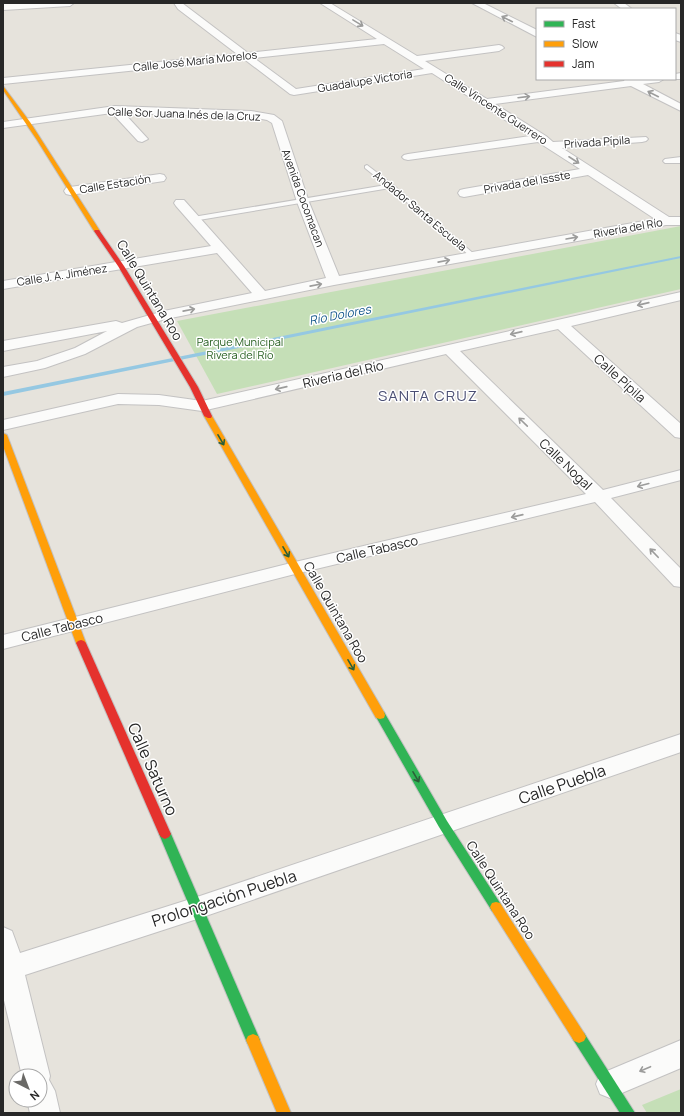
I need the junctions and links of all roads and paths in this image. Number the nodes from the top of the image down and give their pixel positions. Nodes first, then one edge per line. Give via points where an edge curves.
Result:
1 (3, 3) edge
2 (9, 3) edge
3 (70, 3) edge
4 (178, 3) edge
5 (324, 3) edge
6 (476, 3) edge
7 (3, 7) edge
8 (536, 33) edge
9 (387, 41) junction
10 (499, 48) dead end
11 (246, 55) junction
12 (418, 59) junction
13 (435, 70) junction
14 (644, 80) edge
15 (3, 81) edge
16 (628, 81) edge
17 (3, 87) edge
18 (485, 102) junction
19 (681, 108) edge
20 (116, 109) junction
21 (270, 117) joint
22 (28, 121) junction
23 (3, 125) edge
24 (542, 138) junction
25 (142, 139) dead end
26 (642, 139) dead end
27 (552, 145) junction
28 (408, 157) dead end
29 (681, 160) edge
30 (669, 161) dead end
31 (367, 167) dead end
32 (591, 171) junction
33 (160, 178) dead end
34 (391, 186) junction
35 (70, 191) junction
36 (464, 193) dead end
37 (303, 202) junction
38 (180, 203) dead end
39 (193, 219) junction
40 (666, 221) junction
41 (681, 221) edge
42 (220, 248) junction
43 (472, 255) junction
44 (121, 266) junction
45 (334, 281) junction
46 (3, 285) edge
47 (262, 296) junction
48 (681, 296) edge
49 (150, 318) junction
50 (560, 323) junction
51 (3, 346) edge
52 (449, 349) junction
53 (3, 372) edge
54 (202, 406) junction
55 (3, 425) edge
56 (681, 433) edge
57 (3, 435) edge
58 (681, 475) edge
59 (599, 496) junction
60 (295, 568) junction
61 (681, 581) edge
62 (73, 624) junction
63 (3, 642) edge
64 (681, 743) edge
65 (443, 824) junction
66 (197, 908) junction
67 (3, 939) edge
68 (7, 968) edge
69 (681, 1054) edge
70 (34, 1068) edge
71 (610, 1084) junction
72 (284, 1113) edge
73 (628, 1113) edge

1 - 2 street
3 - 7 street
4 - 11 street
5 -> 9 street, Calle Vincente Guerrero
8 -> 6 street
9 - 11 street, Calle José María Morelos
9 - 12 street, Calle Vincente Guerrero
10 - 12 street
11 - 13 street, Guadalupe Victoria via 294,92
11 - 15 street, Calle José María Morelos
12 - 13 street, Calle Vincente Guerrero
13 - 18 street, Calle Vincente Guerrero
14 - 16 street
18 -> 16 street
19 -> 16 street
17 - 22 street, Calle Quintana Roo
18 - 24 street, Calle Vincente Guerrero
20 - 21 street, Calle Sor Juana Inés de la Cruz via 251,114
20 - 22 street, Calle Sor Juana Inés de la Cruz
20 - 25 street
21 - 37 street, Avenida Cocomacan via 277,121
22 - 23 street, Calle Sor Juana Inés de la Cruz
22 - 35 street, Calle Quintana Roo
24 - 27 street, Calle Vincente Guerrero
24 - 28 street
26 - 27 street, Privada Pípila
27 -> 32 street, Calle Vincente Guerrero
29 - 30 street
31 - 34 lane, Andador Santa Escuela
32 - 36 street, Privada del Issste
32 - 40 street, Calle Vincente Guerrero
33 - 35 street, Calle Estación
34 - 37 lane
34 - 43 lane, Andador Santa Escuela
35 - 44 street, Calle Quintana Roo
37 - 39 lane
37 - 45 street, Avenida Cocomacan
38 - 39 street
39 - 42 street
40 - 41 street, Riveria del Río
43 -> 40 street, Riveria del Río
42 - 44 street, Calle J. A. Jiménez
42 - 47 street
45 -> 43 street, Riveria del Río
44 - 46 street, Calle J. A. Jiménez
44 - 49 street, Calle Quintana Roo
47 -> 45 street, Riveria del Río
49 -> 47 street, Riveria del Río
48 -> 50 street, Riveria del Río
49 - 51 street, Riveria del Río
49 - 53 street, Riveria del Río via 132,324 80,351 40,364
49 - 54 street, Calle Quintana Roo via 194,387
50 -> 52 street, Riveria del Río
50 - 56 street, Calle Pípila
52 -> 54 street, Riveria del Río
59 -> 52 street, Calle Nogal
54 - 55 street, Riveria del Río via 159,400 118,399
54 -> 60 street, Calle Quintana Roo
57 - 62 street, Calle Saturno
58 -> 59 street, Calle Tabasco
59 -> 60 street, Calle Tabasco
61 -> 59 street, Calle Nogal
60 - 62 street, Calle Tabasco
60 -> 65 street, Calle Quintana Roo
62 - 63 street, Calle Tabasco
62 - 66 street, Calle Saturno
64 - 65 street, Calle Puebla
65 - 66 street, Prolongación Puebla
65 - 71 street, Calle Quintana Roo
66 - 68 street, Prolongación Puebla
66 - 72 street, Calle Saturno
67 - 68 street
68 - 70 street
69 -> 71 street
71 - 73 street, Calle Quintana Roo

